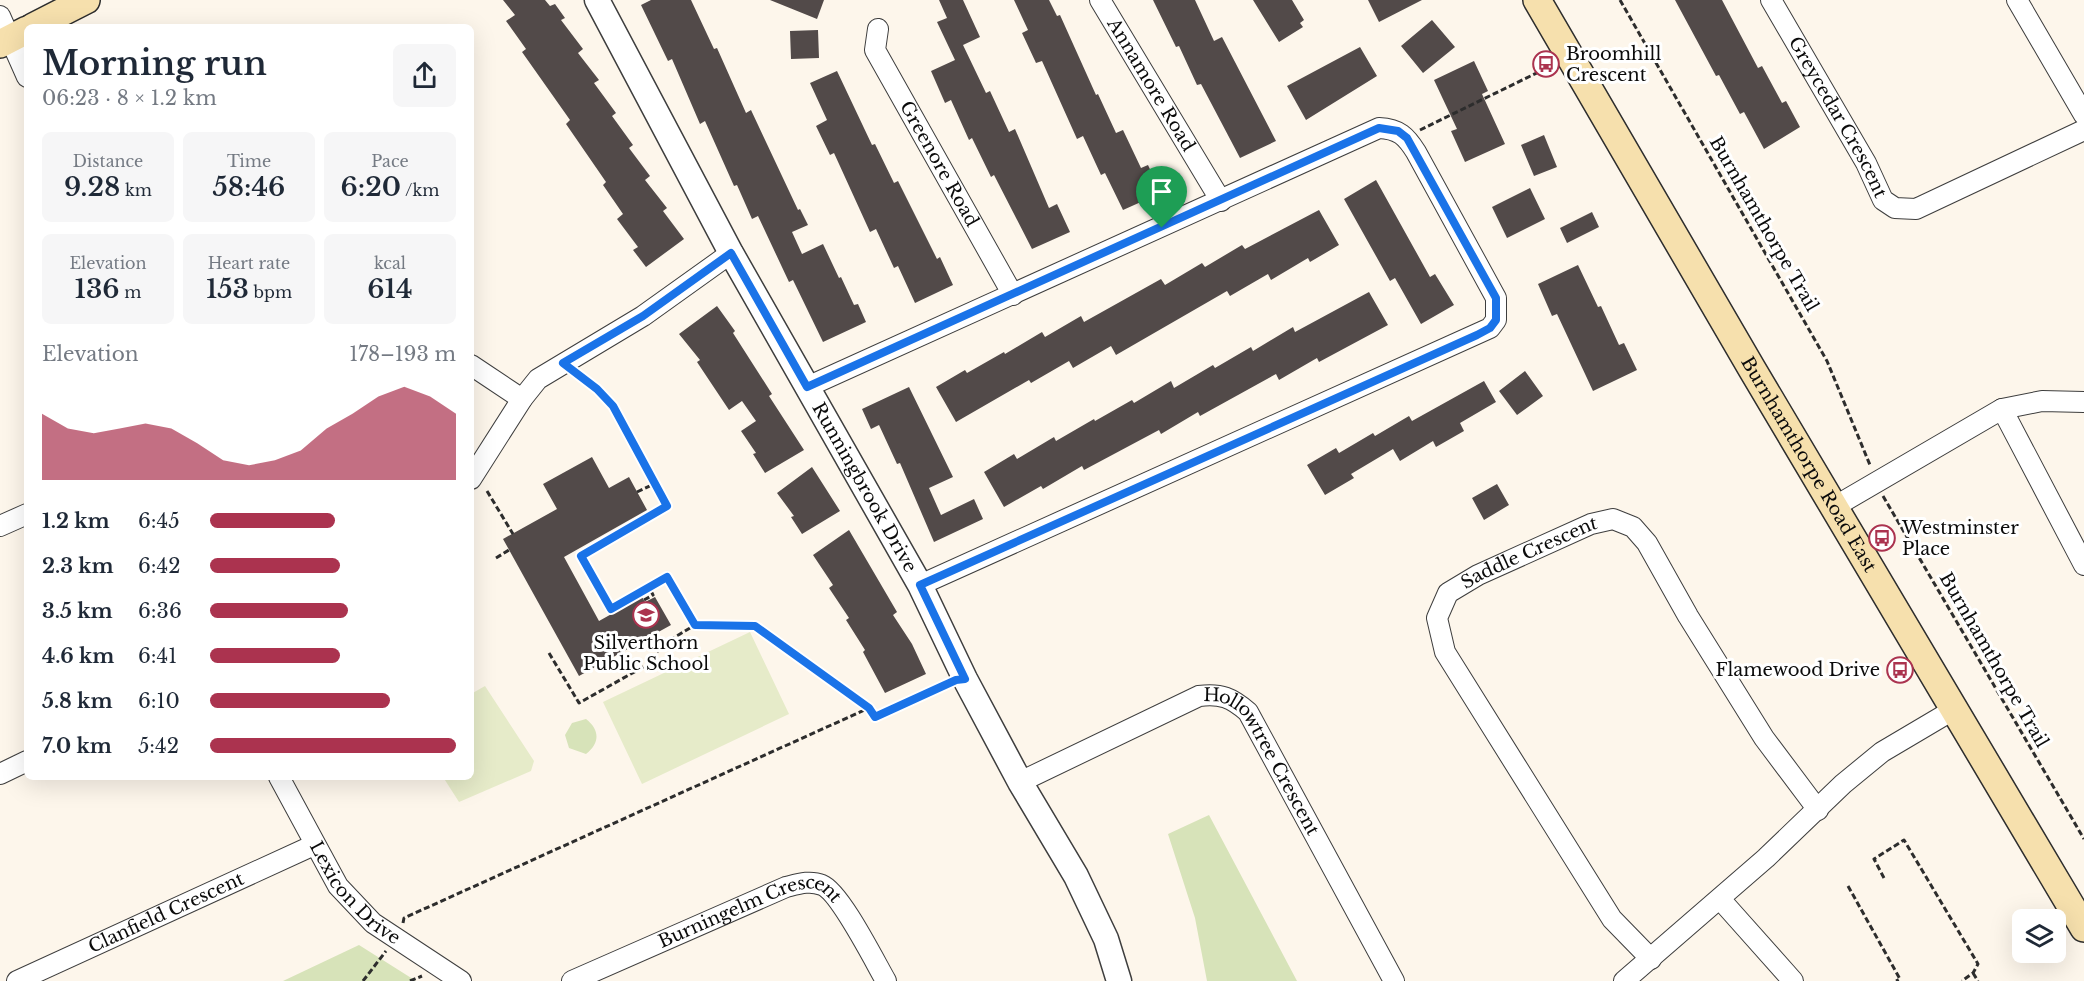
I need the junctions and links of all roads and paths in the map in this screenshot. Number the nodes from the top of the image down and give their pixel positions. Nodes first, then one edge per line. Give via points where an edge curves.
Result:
1 (86, 0) edge
2 (597, 0) edge
3 (1100, 0) edge
4 (1537, 0) edge
5 (1620, 0) edge
6 (1771, 0) edge
7 (2017, 0) edge
8 (39, 24) edge
9 (878, 29) dead end
10 (9, 32) edge
11 (1551, 66) dead end
12 (24, 70) edge
13 (2084, 115) edge
14 (2084, 130) edge
15 (1415, 134) dead end
16 (1221, 201) junction
17 (731, 253) junction
18 (1013, 295) junction
19 (563, 363) junction
20 (474, 367) edge
21 (807, 387) junction
22 (522, 399) junction
23 (2084, 402) edge
24 (2002, 409) junction
25 (1871, 468) dead end
26 (474, 473) edge
27 (654, 484) junction
28 (487, 491) dead end
29 (637, 492) dead end
30 (1882, 495) dead end
31 (1833, 507) junction
32 (24, 515) edge
33 (0, 526) edge
34 (513, 534) dead end
35 (509, 550) dead end
36 (496, 558) dead end
37 (2084, 565) edge
38 (920, 585) junction
39 (649, 587) junction
40 (644, 600) dead end
41 (695, 625) junction
42 (549, 653) dead end
43 (965, 679) junction
44 (869, 708) junction
45 (1953, 710) junction
46 (24, 762) edge
47 (0, 774) edge
48 (281, 780) edge
49 (1020, 782) junction
50 (1818, 810) junction
51 (2084, 839) edge
52 (314, 845) junction
53 (1884, 878) dead end
54 (1848, 886) dead end
55 (1720, 899) junction
56 (2084, 928) edge
57 (396, 938) junction
58 (1652, 958) junction
59 (1973, 973) junction
60 (17, 981) edge
61 (363, 981) edge
62 (461, 981) edge
63 (572, 981) edge
64 (886, 981) edge
65 (1119, 981) edge
66 (1394, 981) edge
67 (1624, 981) edge
68 (1793, 981) edge
69 (1896, 981) edge
70 (1962, 981) edge
71 (1978, 981) edge

1 - 8 main road
2 - 17 street, Runningbrook Drive
3 - 16 street, Annamore Road
4 - 31 main road, Burnhamthorpe Road East
5 - 25 path, Burnhamthorpe Trail via 1827,361
6 - 14 street, Greycedar Crescent via 1866,163 1883,200 1895,208 1916,209
7 - 13 street
9 - 18 street, Greenore Road via 874,50
10 - 12 street
11 - 15 path
16 - 18 street
16 - 38 street via 1379,128 1398,131 1416,152 1496,298 1496,320 1477,335
17 - 19 street via 643,316
17 - 21 street, Runningbrook Drive
18 - 21 street
19 - 22 street via 538,379
19 - 27 path via 613,406
20 - 22 street
21 - 38 street, Runningbrook Drive
22 - 26 street
23 - 24 street via 2042,401
24 - 31 street
24 - 37 street
27 - 29 path
27 - 39 path via 667,506 581,556 611,609
28 - 34 path
30 - 51 path, Burnhamthorpe Trail
31 - 45 main road, Burnhamthorpe Road East
32 - 33 street
35 - 36 path
38 - 43 street, Runningbrook Drive
39 - 40 path via 653,595
39 - 41 path via 667,577
41 - 42 path via 660,646 652,662 579,703
41 - 44 path via 755,626
43 - 44 path via 875,717
43 - 49 street, Runningbrook Drive
44 - 57 path via 404,918
45 - 50 street via 1882,752
45 - 56 main road, Burnhamthorpe Road East
46 - 47 street
48 - 52 street, Lexicon Drive
49 - 65 street, Runningbrook Drive via 1076,876 1106,939
49 - 66 street, Hollowtree Crescent via 1199,696 1216,694 1235,700 1248,712
50 - 55 street
50 - 58 street, Saddle Crescent via 1764,738 1647,543 1633,527 1613,519 1591,524 1448,592 1437,618 1445,652 1612,919
52 - 57 street, Lexicon Drive via 338,886 373,923
52 - 60 street, Clanfield Crescent
53 - 59 path via 1874,859 1904,840 1978,964
54 - 69 path via 1900,979
55 - 58 street
55 - 68 street
57 - 61 path
57 - 62 street, Lexicon Drive
58 - 67 street
59 - 70 path
59 - 71 path
63 - 64 street, Burningelm Crescent via 786,887 810,882 825,885 844,909

